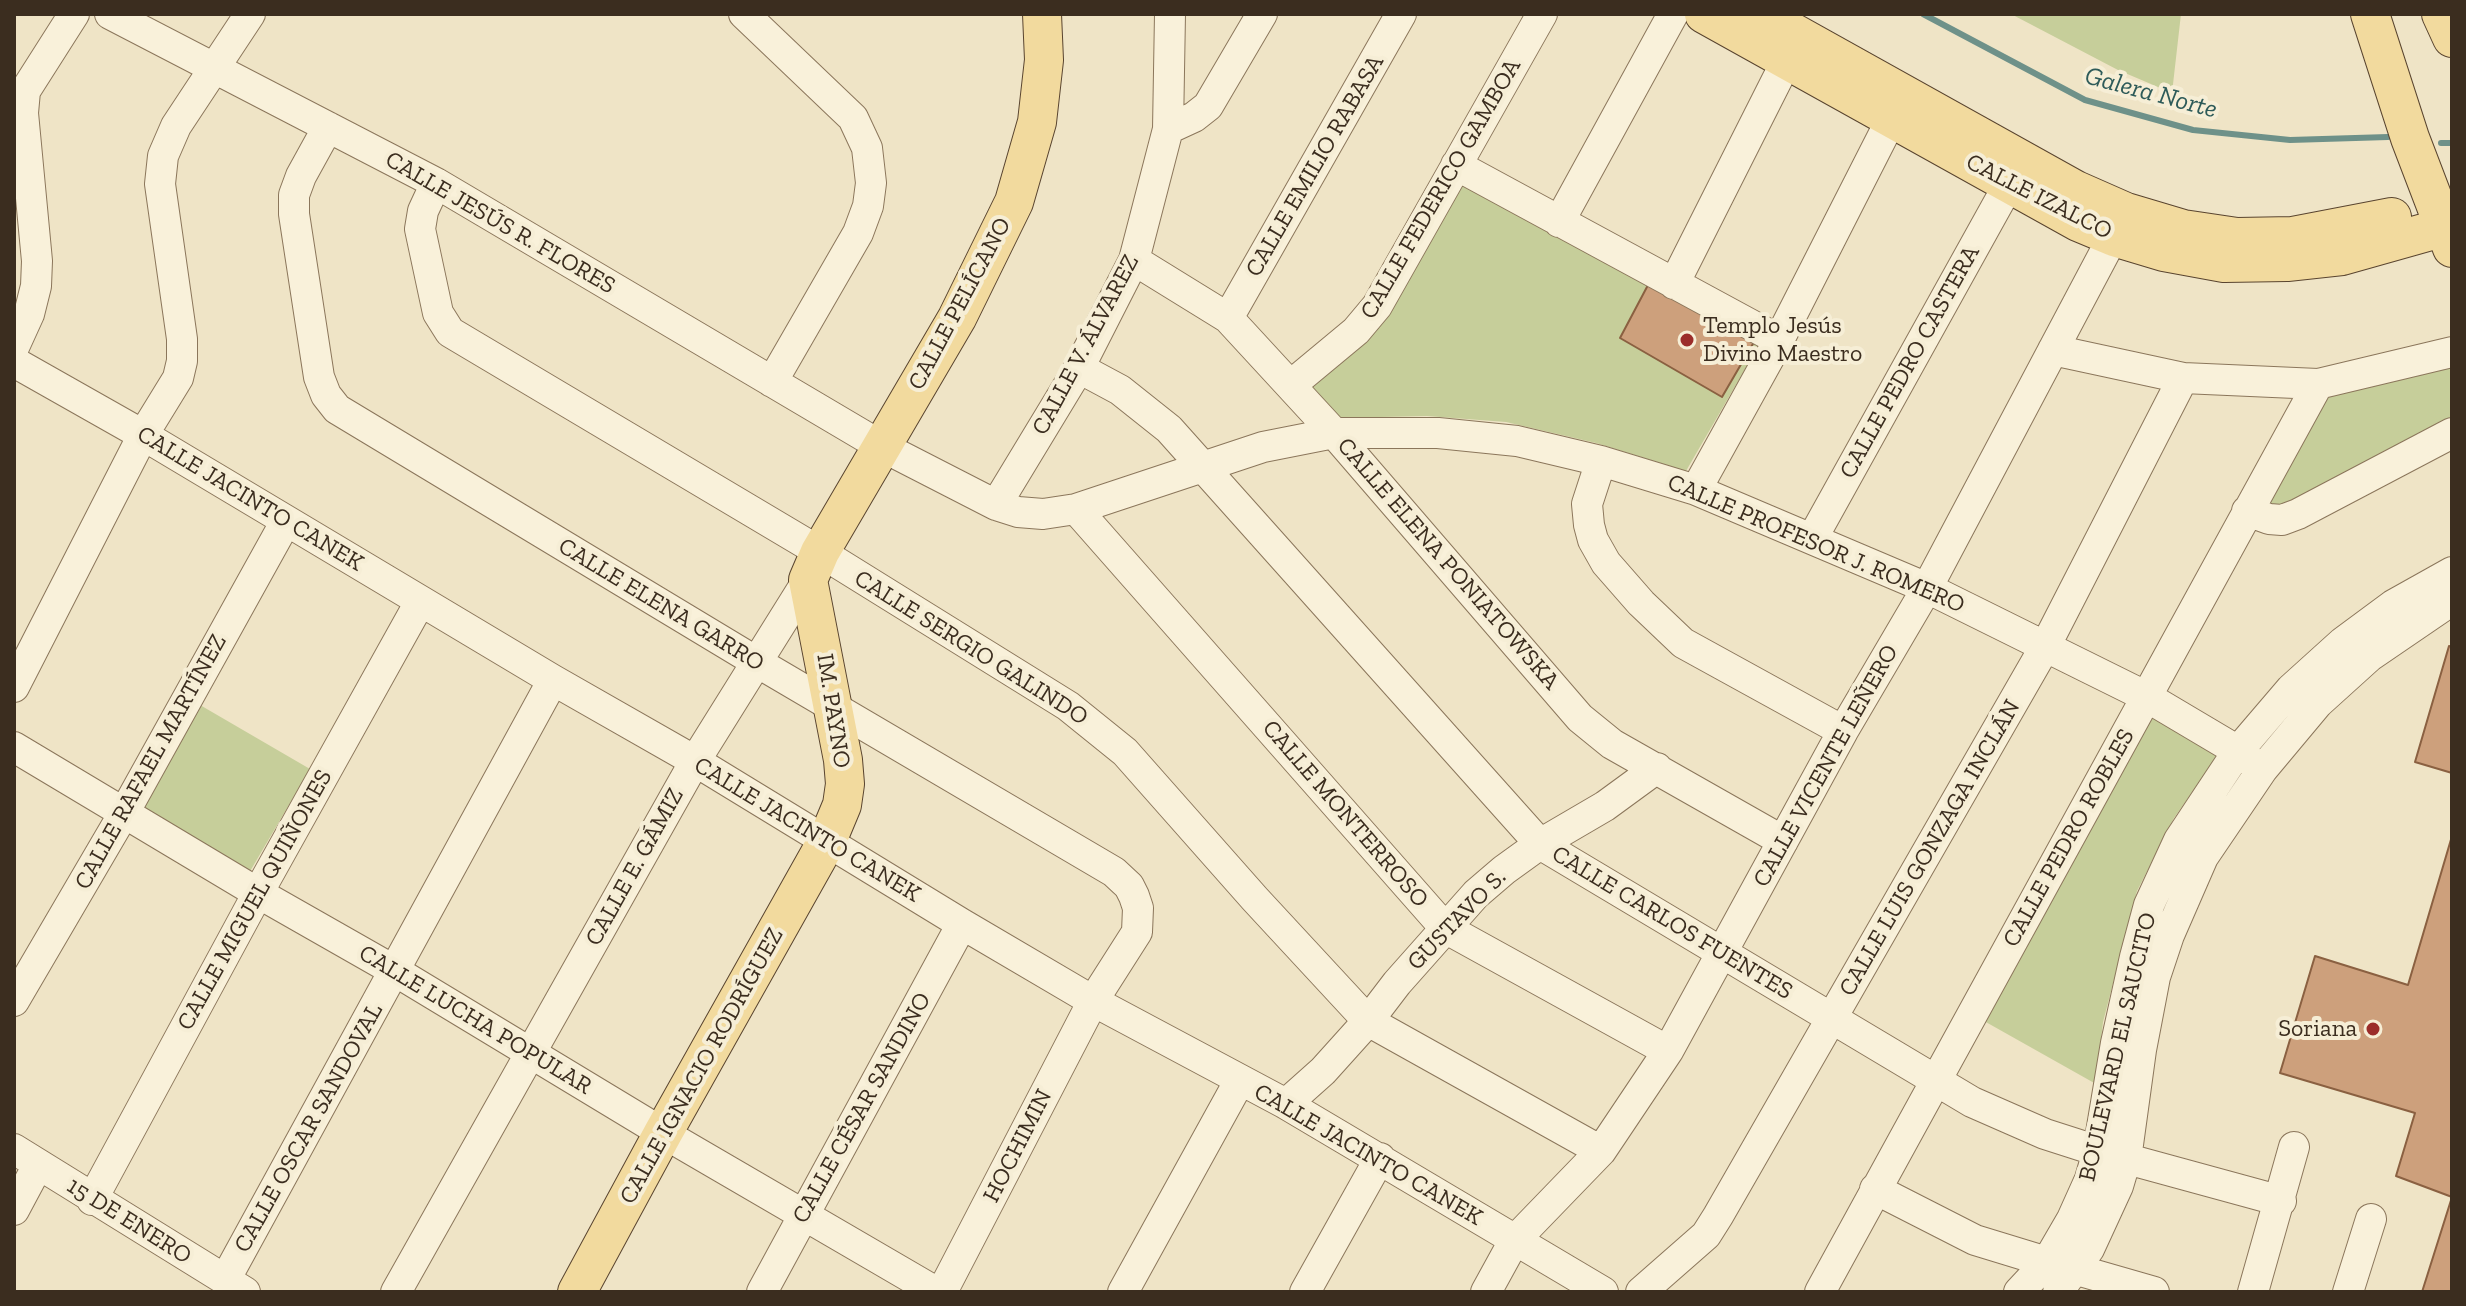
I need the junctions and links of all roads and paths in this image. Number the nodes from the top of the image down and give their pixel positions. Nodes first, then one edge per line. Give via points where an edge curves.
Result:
1 (74, 14) edge
2 (110, 14) edge
3 (250, 14) edge
4 (1042, 14) edge
5 (1170, 14) edge
6 (1262, 14) edge
7 (1401, 14) edge
8 (1542, 14) edge
9 (1673, 14) edge
10 (1704, 14) edge
11 (1760, 14) edge
12 (2370, 14) edge
13 (2441, 14) edge
14 (761, 18) edge
15 (2452, 38) edge
16 (1786, 62) junction
17 (213, 68) junction
18 (1892, 118) junction
19 (328, 127) junction
20 (1168, 129) junction
21 (2418, 157) junction
22 (1456, 165) junction
23 (436, 183) junction
24 (2009, 184) junction
25 (2376, 220) junction
26 (2447, 221) edge
27 (1559, 222) junction
28 (2120, 225) junction
29 (1134, 260) junction
30 (1674, 284) junction
31 (1228, 318) junction
32 (1779, 340) junction
33 (14, 347) edge
34 (2053, 350) junction
35 (2452, 352) edge
36 (14, 362) edge
37 (1079, 368) junction
38 (2183, 378) junction
39 (772, 382) junction
40 (2318, 384) junction
41 (1291, 385) junction
42 (1334, 433) junction
43 (2452, 433) edge
44 (143, 435) junction
45 (881, 446) junction
46 (1601, 461) junction
47 (1200, 466) junction
48 (1696, 490) junction
49 (996, 505) junction
50 (1076, 509) junction
51 (2247, 511) junction
52 (286, 521) junction
53 (1812, 539) junction
54 (814, 566) junction
55 (2452, 572) edge
56 (1927, 588) junction
57 (2452, 600) edge
58 (420, 602) junction
59 (2046, 645) junction
60 (755, 661) junction
61 (553, 680) junction
62 (14, 687) edge
63 (2147, 697) junction
64 (835, 708) junction
65 (1843, 731) junction
66 (14, 747) edge
67 (2238, 751) junction
68 (695, 761) junction
69 (1657, 768) junction
70 (2262, 770) junction
71 (124, 813) junction
72 (827, 841) junction
73 (1783, 841) junction
74 (1540, 844) junction
75 (258, 893) junction
76 (962, 924) junction
77 (1445, 928) junction
78 (1722, 954) junction
79 (395, 971) junction
80 (14, 1001) edge
81 (1093, 1001) junction
82 (1832, 1020) junction
83 (1368, 1021) junction
84 (1668, 1051) junction
85 (530, 1054) junction
86 (1240, 1080) junction
87 (1935, 1081) junction
88 (1286, 1104) junction
89 (663, 1133) junction
90 (2294, 1147) dead end
91 (1601, 1151) junction
92 (2112, 1155) junction
93 (26, 1157) edge
94 (1380, 1158) junction
95 (1875, 1189) junction
96 (92, 1200) junction
97 (2281, 1201) junction
98 (14, 1210) edge
99 (805, 1214) junction
100 (2371, 1219) dead end
101 (1514, 1241) junction
102 (2059, 1274) edge
103 (235, 1286) edge
104 (396, 1292) edge
105 (577, 1292) edge
106 (762, 1292) edge
107 (936, 1292) edge
108 (942, 1292) edge
109 (1123, 1292) edge
110 (1305, 1292) edge
111 (1486, 1292) edge
112 (1603, 1292) edge
113 (1641, 1292) edge
114 (1820, 1292) edge
115 (2019, 1292) edge
116 (2154, 1292) edge
117 (2253, 1292) edge
118 (2348, 1292) edge

1 - 33 street via 25,91 36,286
2 - 17 street, CALLE JESÚS R. FLORES
3 - 17 street
4 - 45 main road, CALLE PELÍCANO via 1044,60 1037,122 1014,202 957,318
5 - 20 street, CALLE V. ÁLVAREZ
6 - 20 street via 1208,106
7 - 31 street, CALLE EMILIO RABASA
8 - 22 street, CALLE FEDERICO GAMBOA
9 - 27 street
10 - 16 main road, CALLE IZALCO
11 - 28 main road, CALLE IZALCO via 2076,190
12 - 21 main road
13 - 15 main road
14 - 39 street via 853,118 867,148 871,183 858,233
16 - 18 main road, CALLE IZALCO
16 - 30 street
17 - 19 street, CALLE JESÚS R. FLORES
17 - 44 street via 163,156 160,184 182,361 178,378
18 - 24 main road, CALLE IZALCO
18 - 32 street
19 - 23 street, CALLE JESÚS R. FLORES
19 - 60 street, CALLE ELENA GARRO via 301,176 294,214 319,377 331,403
20 - 29 street, CALLE V. ÁLVAREZ
21 - 25 main road
21 - 26 main road
22 - 27 street
22 - 41 street, CALLE FEDERICO GAMBOA via 1377,306 1356,331
23 - 39 street, CALLE JESÚS R. FLORES
23 - 54 street, CALLE SERGIO GALINDO via 420,229 436,307 450,332
24 - 28 main road, CALLE IZALCO via 2078,222
24 - 53 street, CALLE PEDRO CASTERA
25 - 26 main road, CALLE IZALCO
25 - 28 main road, CALLE IZALCO via 2293,236 2237,237
26 - 28 main road, CALLE IZALCO via 2342,256 2224,263 2164,252
27 - 30 street
28 - 34 street, CALLE VICENTE LEÑERO
29 - 31 street, CALLE ELENA PONIATOWSKA
29 - 37 street, CALLE V. ÁLVAREZ
30 - 32 street
31 - 41 street, CALLE ELENA PONIATOWSKA
32 - 48 street
34 - 38 street
34 - 56 street, CALLE VICENTE LEÑERO
35 - 40 street
36 - 44 street, CALLE JACINTO CANEK
37 - 47 street, CALLE CARLOS FUENTES via 1144,408
37 - 49 street, CALLE V. ÁLVAREZ
38 - 40 street
38 - 59 street, CALLE LUIS GONZAGA INCLÁN
39 - 45 street, CALLE JESÚS R. FLORES
40 - 51 street, CALLE PEDRO ROBLES
41 - 42 street, CALLE ELENA PONIATOWSKA
42 - 46 street, CALLE PROFESOR J. ROMERO via 1517,441
42 - 47 street, CALLE PROFESOR J. ROMERO
42 - 69 street, CALLE ELENA PONIATOWSKA via 1580,718 1612,744
43 - 51 street via 2298,514 2282,520
44 - 52 street, CALLE JACINTO CANEK
44 - 62 street
45 - 49 street, CALLE PROFESOR J. ROMERO
45 - 54 main road, CALLE E. GÁMIZ
46 - 48 street, CALLE PROFESOR J. ROMERO
46 - 65 street via 1587,504 1593,540 1641,603 1683,643
47 - 50 street, CALLE PROFESOR J. ROMERO
47 - 74 street, CALLE CARLOS FUENTES
48 - 53 street, CALLE PROFESOR J. ROMERO
49 - 50 street, CALLE PROFESOR J. ROMERO via 1043,514
50 - 77 street, CALLE MONTERROSO
51 - 63 street, CALLE PEDRO ROBLES
52 - 58 street, CALLE JACINTO CANEK
52 - 71 street, CALLE RAFAEL MARTÍNEZ
53 - 56 street, CALLE PROFESOR J. ROMERO
54 - 60 street, CALLE E. GÁMIZ
54 - 64 main road, IM. PAYNO
54 - 83 street, CALLE SERGIO GALINDO via 1068,706 1099,729
55 - 67 street, BOULEVARD EL SAUCITO via 2393,605 2343,642 2291,689
56 - 59 street, CALLE PROFESOR J. ROMERO
56 - 65 street, CALLE VICENTE LEÑERO
57 - 70 street, BOULEVARD EL SAUCITO via 2370,656 2318,703
58 - 61 street, CALLE JACINTO CANEK
58 - 75 street, CALLE MIGUEL QUIÑONES
59 - 63 street, CALLE PROFESOR J. ROMERO
59 - 82 street, CALLE LUIS GONZAGA INCLÁN
60 - 64 street, CALLE ELENA GARRO
60 - 68 street, CALLE E. GÁMIZ
61 - 68 street, CALLE JACINTO CANEK
61 - 79 street, CALLE OSCAR SANDOVAL
63 - 67 street, CALLE PROFESOR J. ROMERO
63 - 87 street, CALLE PEDRO ROBLES
64 - 72 main road, IM. PAYNO via 845,784
64 - 81 street, CALLE ELENA GARRO via 1114,872 1129,886 1138,908 1137,932
65 - 73 street, CALLE VICENTE LEÑERO
66 - 71 street, CALLE LUCHA POPULAR
67 - 70 street, CALLE PROFESOR J. ROMERO
67 - 92 street, BOULEVARD EL SAUCITO via 2179,840 2149,905 2126,990
68 - 72 street, CALLE JACINTO CANEK
68 - 85 street, CALLE E. GÁMIZ
69 - 73 street, CALLE ELENA PONIATOWSKA
69 - 74 street, GUSTAVO S.
70 - 92 street, BOULEVARD EL SAUCITO via 2203,857 2169,935
71 - 75 street, CALLE LUCHA POPULAR
71 - 80 street, CALLE RAFAEL MARTÍNEZ
72 - 76 street, CALLE JACINTO CANEK
72 - 89 main road, CALLE IGNACIO RODRÍGUEZ
73 - 78 street, CALLE VICENTE LEÑERO
74 - 77 street, GUSTAVO S. via 1495,878
74 - 78 street, CALLE CARLOS FUENTES
75 - 79 street, CALLE LUCHA POPULAR
75 - 96 street, CALLE MIGUEL QUIÑONES
76 - 81 street, CALLE JACINTO CANEK
76 - 99 street, CALLE CÉSAR SANDINO
77 - 83 street, GUSTAVO S.
77 - 84 street, CALLE MONTERROSO
78 - 82 street, CALLE CARLOS FUENTES
78 - 84 street, CALLE VICENTE LEÑERO
79 - 85 street, CALLE LUCHA POPULAR
79 - 103 street, CALLE OSCAR SANDOVAL
81 - 86 street, CALLE JACINTO CANEK
81 - 108 street, HOCHIMIN
82 - 87 street, CALLE CARLOS FUENTES
82 - 113 street, CALLE LUIS GONZAGA INCLÁN via 1706,1235
83 - 88 street, GUSTAVO S.
83 - 91 street, CALLE SERGIO GALINDO
84 - 91 street, CALLE VICENTE LEÑERO
85 - 89 street, CALLE LUCHA POPULAR
85 - 104 street, CALLE E. GÁMIZ
86 - 88 street, CALLE JACINTO CANEK
86 - 109 street
87 - 92 street, CALLE CARLOS FUENTES via 2045,1134
87 - 95 street, CALLE PEDRO ROBLES
88 - 94 street, CALLE JACINTO CANEK
89 - 99 street, CALLE LUCHA POPULAR
89 - 105 main road, CALLE IGNACIO RODRÍGUEZ
90 - 97 street
91 - 101 street, CALLE VICENTE LEÑERO
92 - 97 street, CALLE CARLOS FUENTES
92 - 102 street, BOULEVARD EL SAUCITO via 2109,1210 2089,1249
93 - 96 street, 15 DE ENERO
93 - 98 street
94 - 101 street, CALLE JACINTO CANEK
94 - 110 street
95 - 102 street via 1975,1240
95 - 114 street, CALLE PEDRO ROBLES
96 - 103 street, 15 DE ENERO
97 - 117 street
99 - 106 street, CALLE CÉSAR SANDINO
99 - 107 street, CALLE LUCHA POPULAR
100 - 118 street
101 - 111 street, CALLE VICENTE LEÑERO
101 - 112 street, CALLE JACINTO CANEK
102 - 115 street, BOULEVARD EL SAUCITO
102 - 116 street

